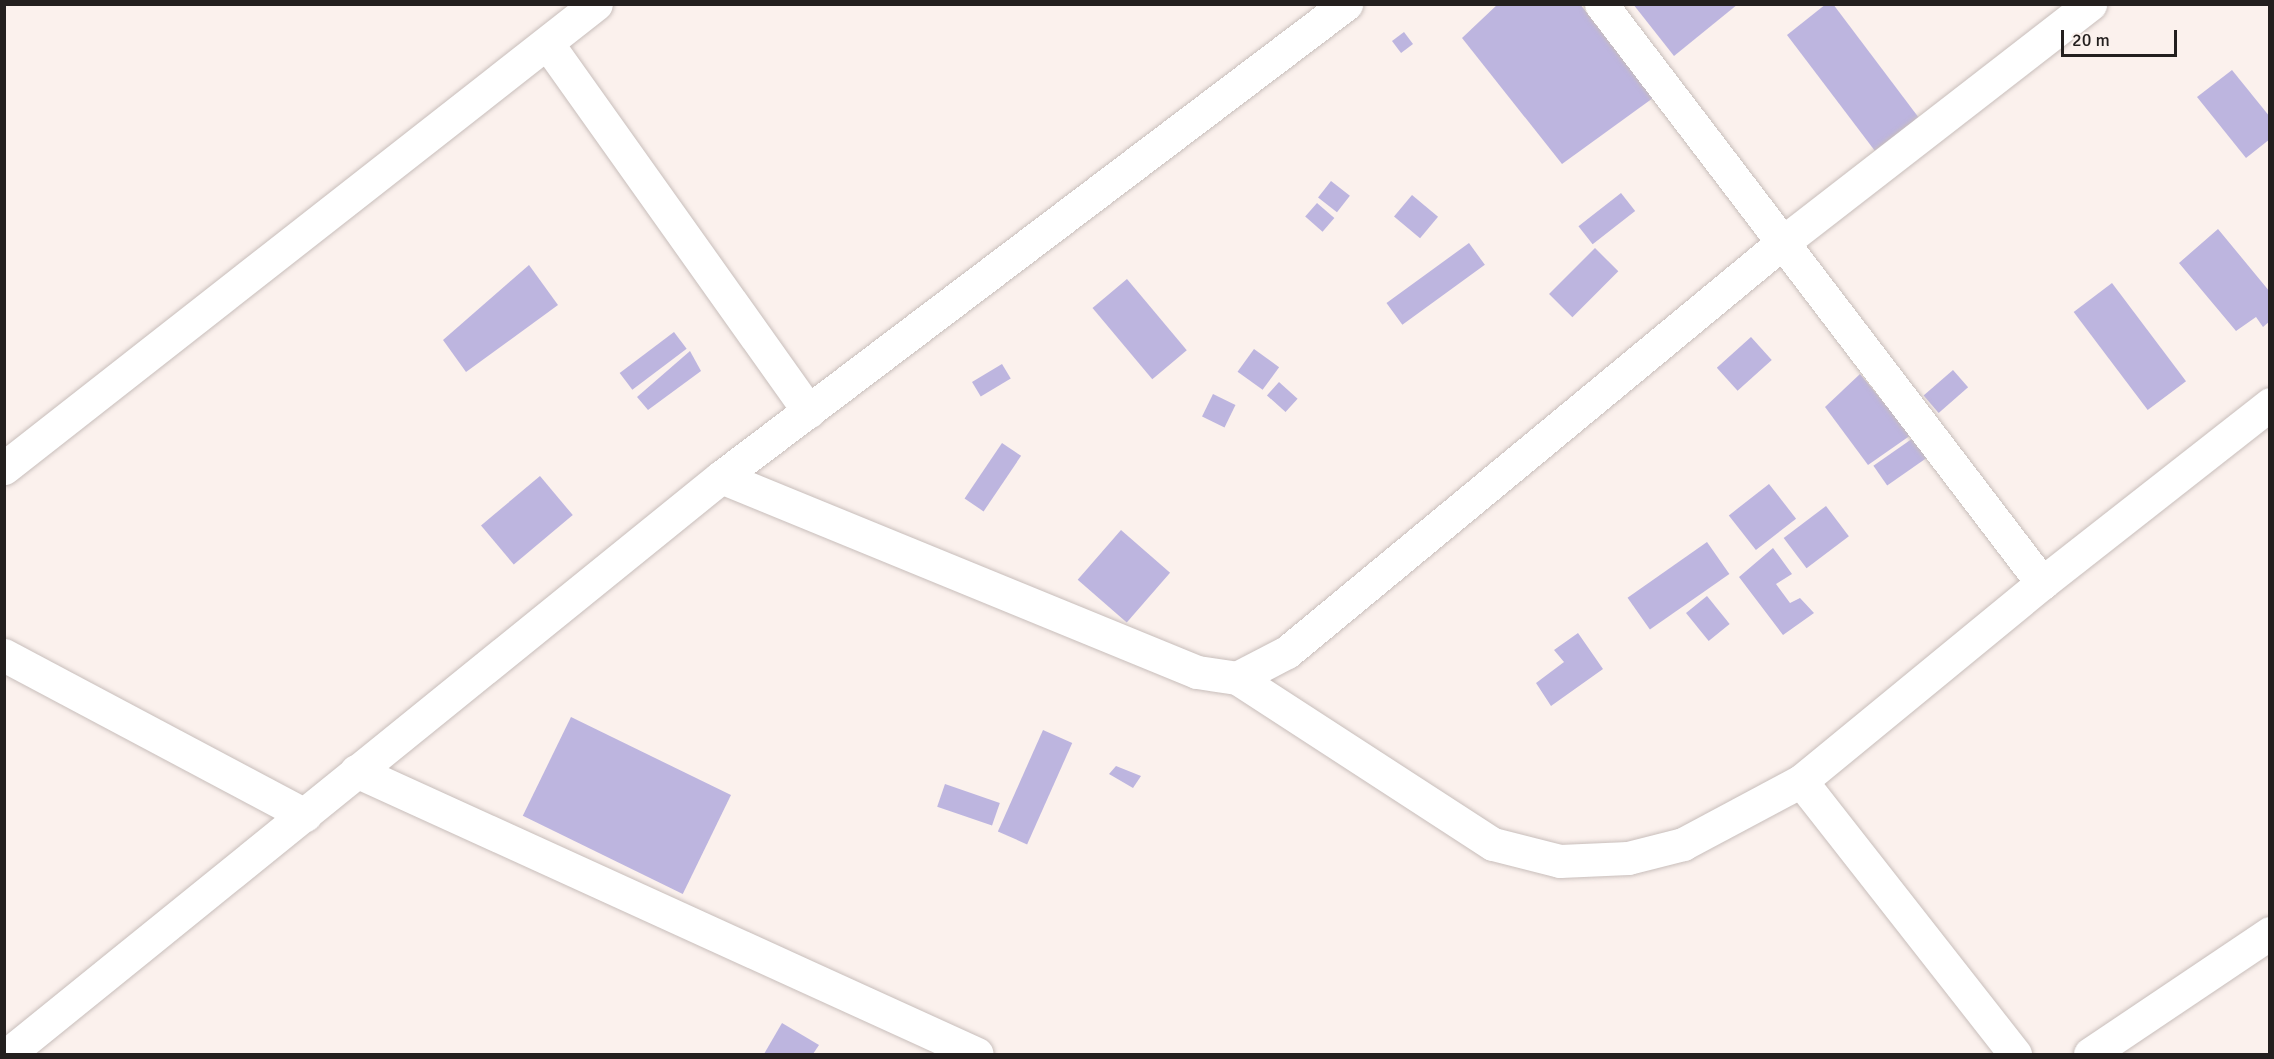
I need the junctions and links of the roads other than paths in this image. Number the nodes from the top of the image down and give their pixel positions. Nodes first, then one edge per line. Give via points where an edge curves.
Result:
1 (596, 4) edge
2 (1346, 4) edge
3 (1600, 4) edge
4 (2090, 4) edge
5 (547, 43) junction
6 (1782, 243) junction
7 (2270, 404) edge
8 (809, 411) junction
9 (4, 468) edge
10 (721, 477) junction
11 (2042, 583) junction
12 (4, 655) edge
13 (1237, 678) junction
14 (356, 771) junction
15 (1801, 781) junction
16 (305, 815) junction
17 (2265, 945) edge
18 (8, 1054) edge
19 (977, 1054) edge
20 (2015, 1054) edge
21 (2091, 1054) edge

1 - 5 street
2 - 8 street
3 - 6 street
4 - 6 street
5 - 8 street
5 - 9 street
6 - 11 street
6 - 13 street via 1287,652
7 - 11 street
8 - 10 street
10 - 13 street via 1197,672
10 - 14 street
11 - 15 street
12 - 16 street
13 - 15 street via 1492,844 1560,861 1628,858 1683,844
14 - 16 street
14 - 19 street
15 - 20 street
16 - 18 street
17 - 21 street

